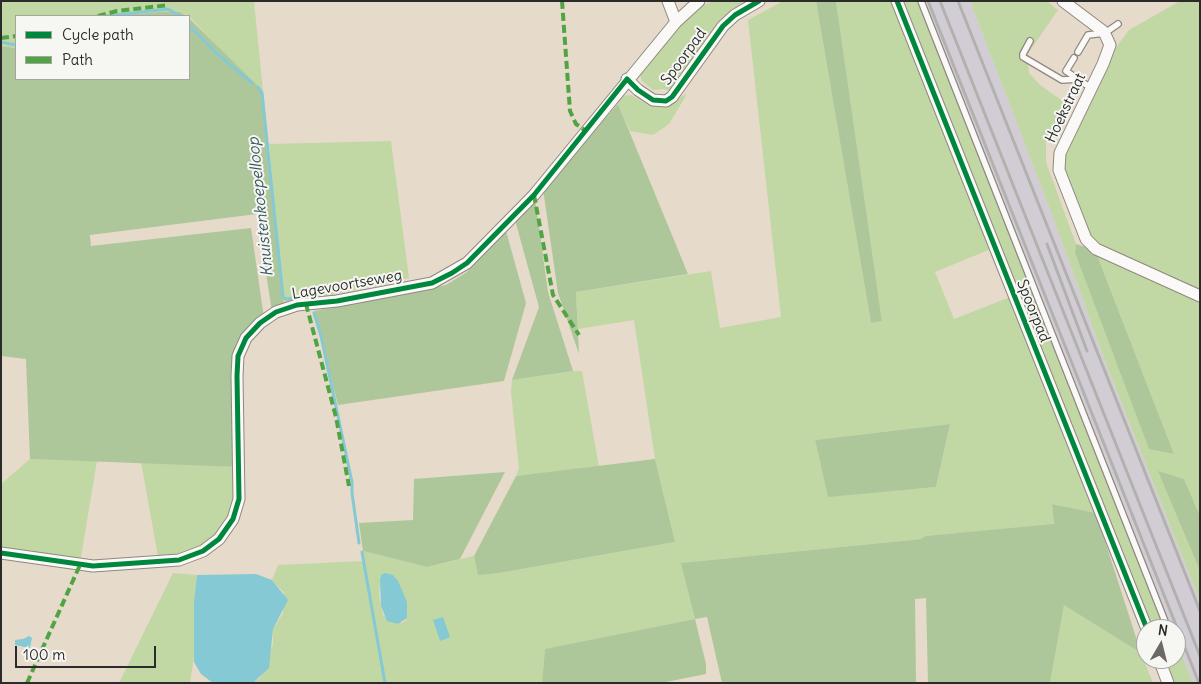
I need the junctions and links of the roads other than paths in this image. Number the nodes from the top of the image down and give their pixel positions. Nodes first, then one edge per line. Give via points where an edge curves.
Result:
1 (668, 1) edge
2 (699, 1) edge
3 (760, 1) edge
4 (898, 1) edge
5 (921, 1) edge
6 (1063, 1) edge
7 (676, 22) junction
8 (1118, 24) dead end
9 (1105, 33) junction
10 (1030, 41) dead end
11 (1078, 52) dead end
12 (1074, 58) dead end
13 (627, 79) junction
14 (1078, 79) junction
15 (1091, 88) junction
16 (1200, 296) edge
17 (1, 553) edge
18 (1143, 619) edge
19 (1164, 619) edge
20 (1163, 669) edge
21 (1168, 683) edge

1 - 7 street
2 - 7 street, Lagevoortseweg
3 - 13 street, Spoorpad via 723,26 666,101 653,100
4 - 18 street, Spoorpad
5 - 19 lane
6 - 9 street
7 - 13 street, Lagevoortseweg
8 - 9 lane
9 - 11 lane via 1088,35
9 - 15 street, Hoekstraat via 1109,50
10 - 14 lane via 1023,57 1062,80
12 - 14 lane via 1066,72
13 - 17 street, Lagevoortseweg via 534,195 467,263 432,283 297,305 276,312 246,338 238,356 237,376 239,500 234,519 219,539 203,552 179,560 94,566
14 - 15 lane
15 - 16 street, Hoekstraat via 1060,153 1059,170 1086,239 1096,249
20 - 21 street

